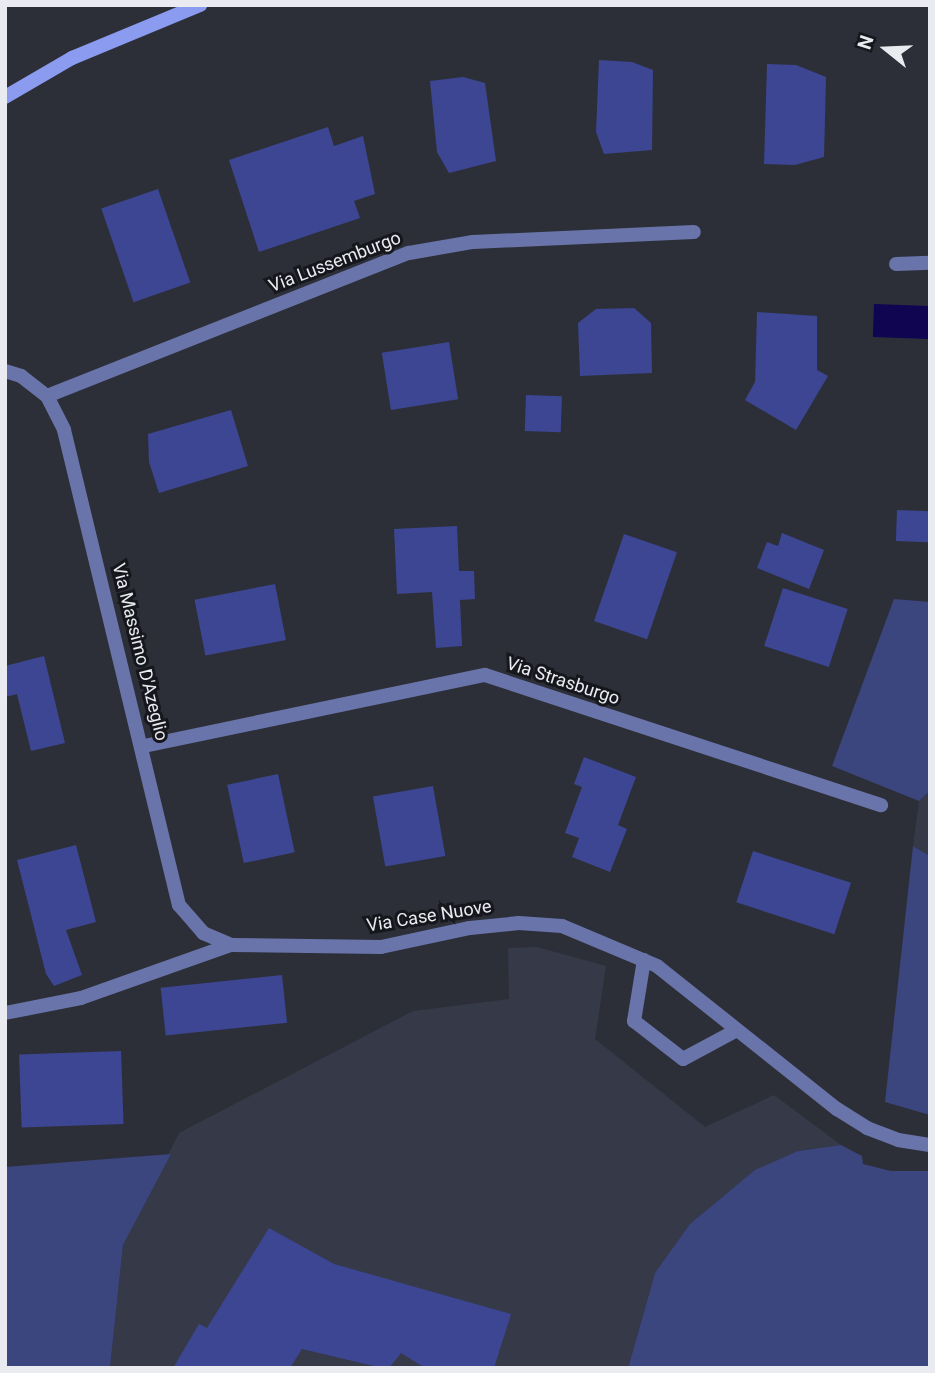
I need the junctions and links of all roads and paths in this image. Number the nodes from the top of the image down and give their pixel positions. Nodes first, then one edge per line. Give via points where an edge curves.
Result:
1 (201, 5) edge
2 (5, 97) edge
3 (694, 233) dead end
4 (930, 263) edge
5 (896, 264) dead end
6 (5, 371) edge
7 (47, 396) junction
8 (144, 746) junction
9 (881, 805) dead end
10 (231, 945) junction
11 (644, 960) junction
12 (5, 1013) edge
13 (737, 1030) junction
14 (930, 1145) edge

1 - 2 main road via 72,58
3 - 7 street, Via Lussemburgo via 473,242 409,253
4 - 5 street
6 - 7 street, Via Massimo D'Azeglio via 21,376
7 - 8 street, Via Massimo D'Azeglio via 64,430
8 - 9 street, Via Strasburgo via 485,675
8 - 10 street, Via Massimo D'Azeglio via 179,905 203,933
10 - 11 street, Via Case Nuove via 381,947 519,923 562,926
10 - 12 street, Via Case Nuove via 81,998
11 - 13 street, Via Case Nuove
11 - 13 street via 634,1021 683,1059
13 - 14 street, Via Case Nuove via 867,1128 898,1140

